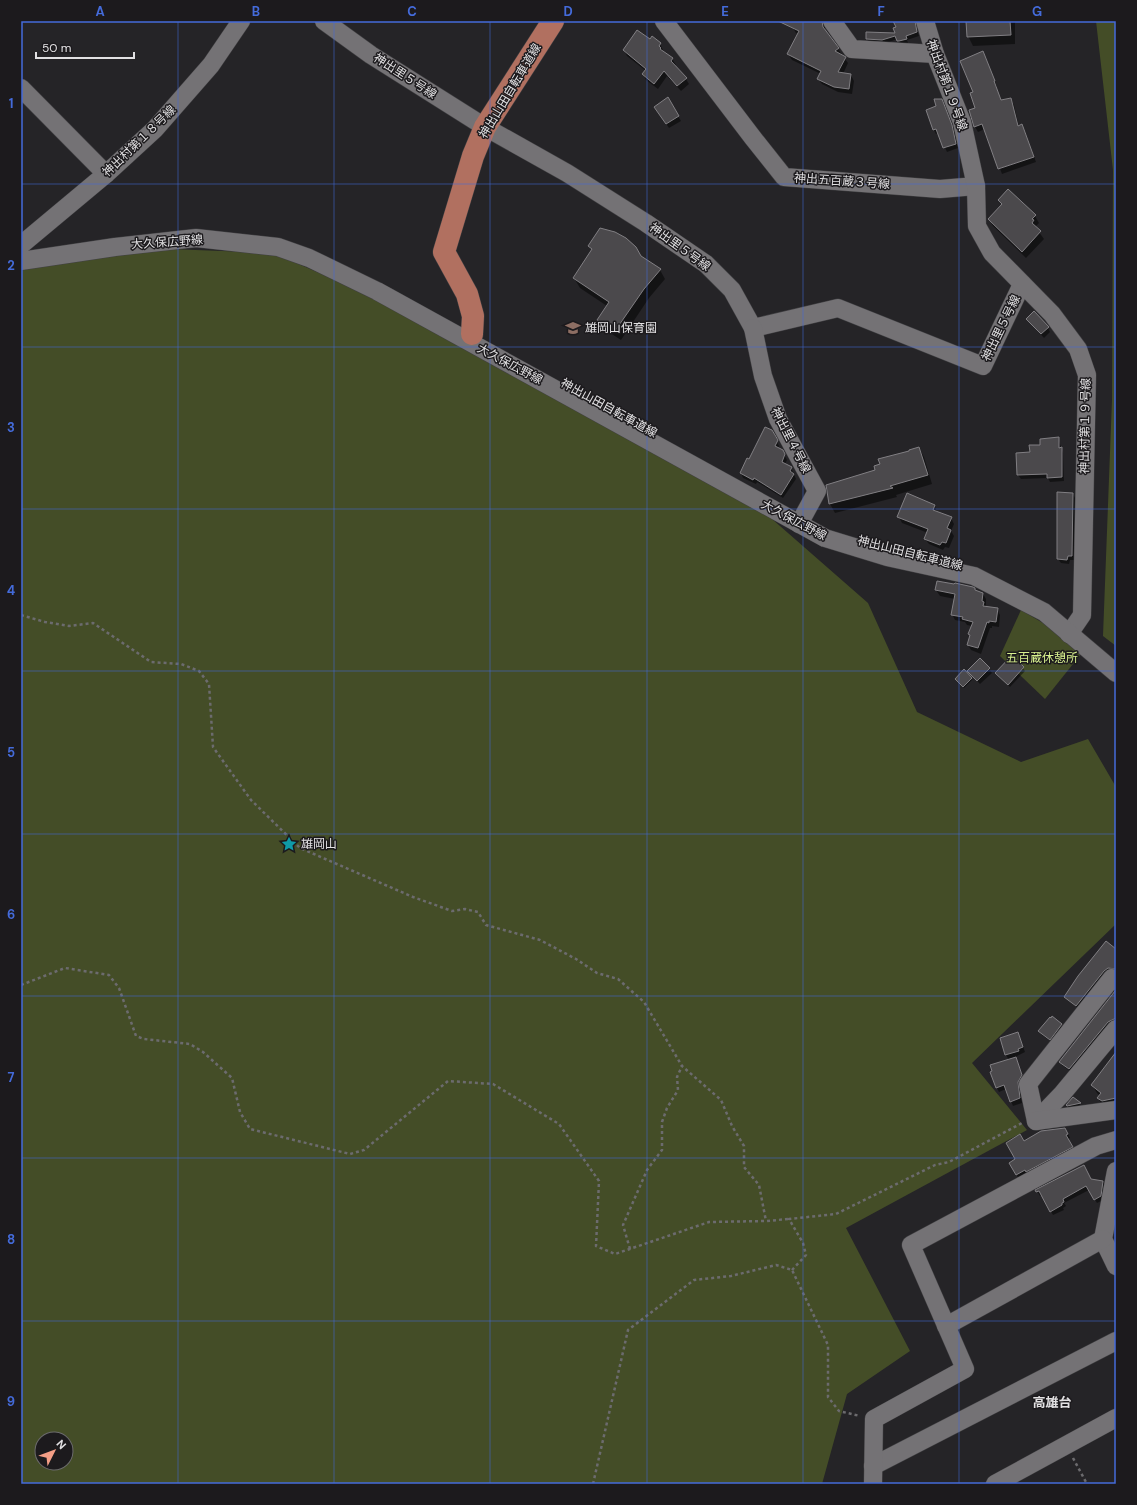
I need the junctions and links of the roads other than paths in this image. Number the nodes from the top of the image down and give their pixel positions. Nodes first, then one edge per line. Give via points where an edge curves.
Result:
1 (241, 21) edge
2 (324, 21) edge
3 (553, 21) edge
4 (664, 21) edge
5 (832, 21) edge
6 (925, 21) edge
7 (935, 54) junction
8 (21, 88) edge
9 (485, 127) junction
10 (106, 174) junction
11 (976, 186) junction
12 (21, 245) edge
13 (21, 261) edge
14 (1022, 284) junction
15 (753, 328) junction
16 (472, 339) junction
17 (799, 524) junction
18 (1069, 634) junction
19 (1116, 673) edge
20 (1116, 981) edge
21 (1116, 1029) edge
22 (1116, 1110) edge
23 (1036, 1121) junction
24 (1116, 1140) edge
25 (1116, 1171) edge
26 (1103, 1239) junction
27 (1116, 1266) edge
28 (946, 1326) junction
29 (1116, 1341) edge
30 (1116, 1418) edge
31 (873, 1475) edge
32 (995, 1484) edge

1 - 10 street, 神出村第１８号線 via 206,71 154,129
2 - 9 street, 神出里５号線 via 371,55
3 - 9 main road, 神出山田自転車道線
4 - 11 street, 神出五百蔵３号線 via 784,177 940,189
5 - 7 street via 852,48
6 - 7 street, 神出村第１９号線
7 - 11 street, 神出村第１９号線 via 962,122
8 - 10 street
9 - 15 street, 神出里５号線 via 567,173 646,222 706,264 732,290
9 - 16 main road, 神出山田自転車道線 via 472,156 444,252 467,294 473,316
10 - 12 street, 神出村第１８号線
11 - 14 street, 神出村第１９号線 via 977,226 992,253
13 - 16 street, 大久保広野線 via 115,246 196,238 278,247 309,258
14 - 15 street, 神出里５号線 via 982,366 838,308
14 - 18 street, 神出村第１９号線 via 1052,314 1078,349 1087,375 1082,615
15 - 17 street, 神出里４号線 via 763,376 778,419 817,492
16 - 17 street, 大久保広野線
17 - 18 street, 大久保広野線 via 824,538 974,576 1044,612
18 - 19 street, 大久保広野線
20 - 23 street via 1112,978 1028,1084
21 - 23 street
22 - 23 street
24 - 28 street via 1096,1146 911,1245
25 - 26 street
26 - 27 street
26 - 28 street
28 - 31 street via 965,1369 874,1419
29 - 31 street
30 - 32 street

